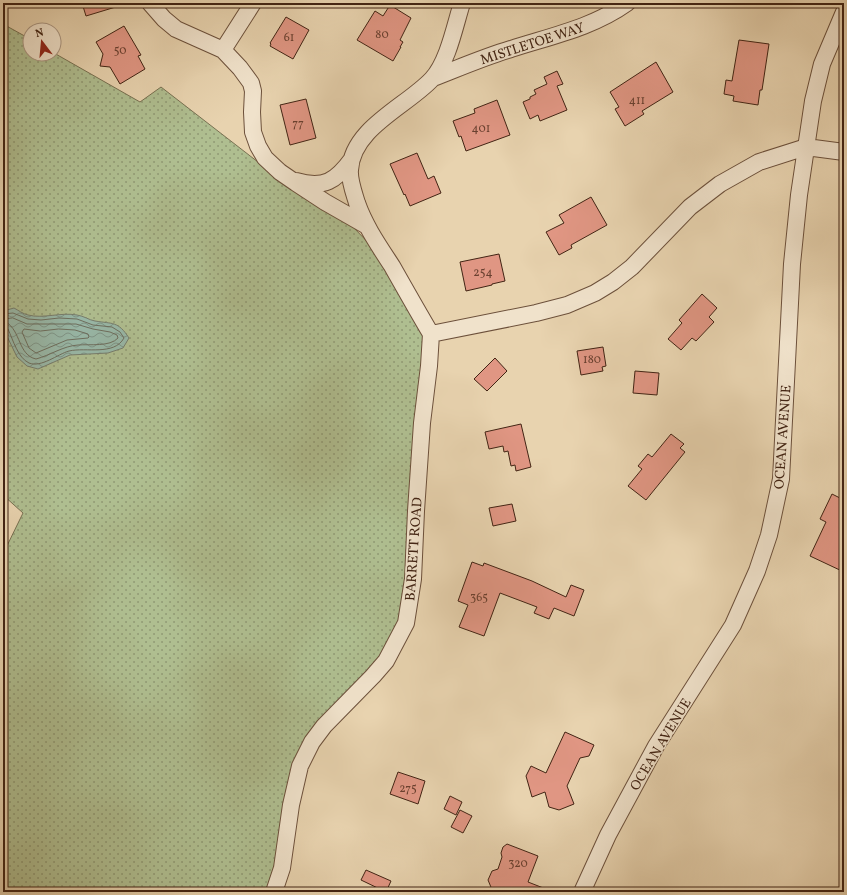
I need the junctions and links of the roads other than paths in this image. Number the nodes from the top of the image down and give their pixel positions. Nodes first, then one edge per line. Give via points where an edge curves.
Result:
1 (150, 3) edge
2 (253, 3) edge
3 (462, 3) edge
4 (627, 3) edge
5 (844, 12) edge
6 (223, 50) junction
7 (433, 78) junction
8 (806, 147) junction
9 (844, 152) edge
10 (352, 159) junction
11 (292, 180) junction
12 (367, 226) junction
13 (431, 334) junction
14 (274, 892) edge
15 (582, 892) edge

1 - 6 street via 176,29
2 - 6 street
3 - 7 street via 450,45
4 - 7 street, MISTLETOE WAY via 598,21 567,33 509,49
5 - 8 street, OCEAN AVENUE via 822,64
6 - 11 street via 251,84 253,132 258,146 265,158
7 - 10 street via 376,124 360,141
8 - 9 street
8 - 13 street via 759,162 720,184 690,207 632,266 595,293 567,305 536,313
8 - 15 street, OCEAN AVENUE via 792,264 781,479 769,535 733,625 656,746 608,835
10 - 11 street via 336,178 327,182 310,184
10 - 12 street via 351,181
11 - 12 street
12 - 13 street
13 - 14 street, BARRETT ROAD via 422,423 413,579 406,623 386,661 324,726 312,742 300,766 291,805 282,868

